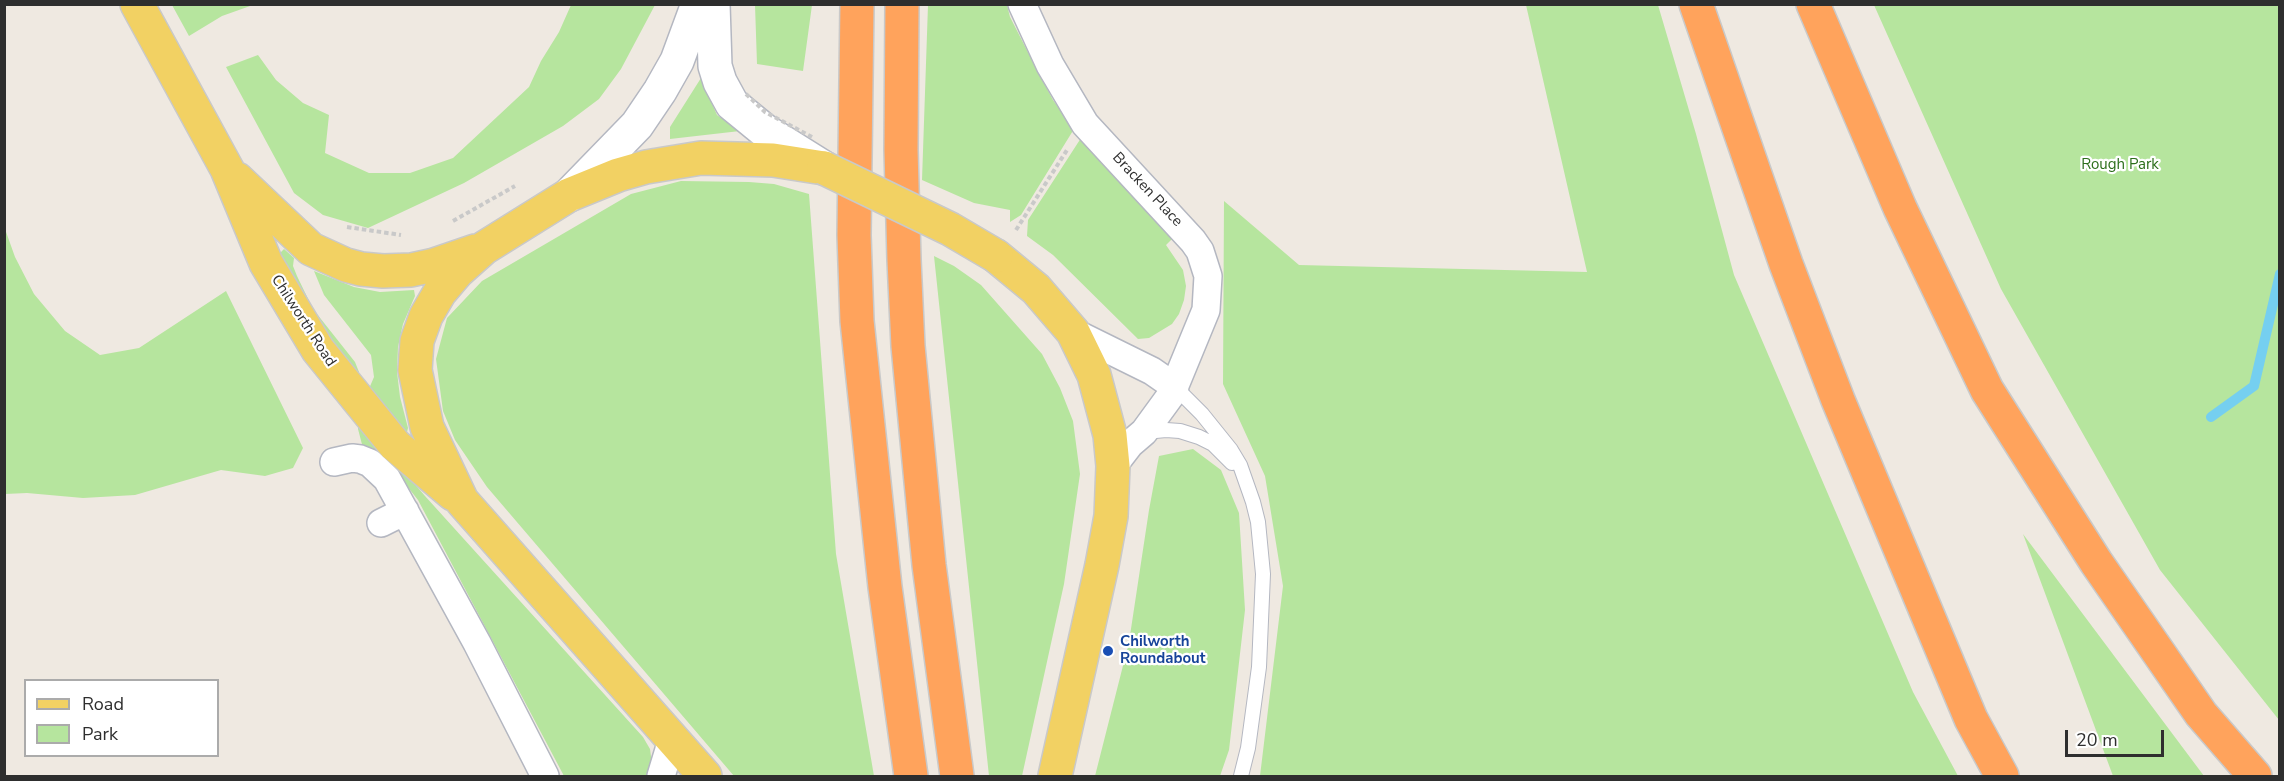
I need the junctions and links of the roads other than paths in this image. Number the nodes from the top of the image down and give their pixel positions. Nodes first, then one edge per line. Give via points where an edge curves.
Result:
1 (137, 4) edge
2 (698, 4) edge
3 (713, 4) edge
4 (857, 4) edge
5 (902, 4) edge
6 (1022, 4) edge
7 (1696, 4) edge
8 (1813, 4) edge
9 (824, 168) junction
10 (227, 169) junction
11 (569, 195) junction
12 (484, 248) junction
13 (1073, 332) junction
14 (1175, 387) junction
15 (1144, 432) junction
16 (334, 462) dead end
17 (1113, 466) junction
18 (1246, 485) junction
19 (462, 501) junction
20 (405, 511) junction
21 (381, 523) dead end
22 (672, 740) junction
23 (545, 777) edge
24 (661, 777) edge
25 (705, 777) edge
26 (911, 777) edge
27 (957, 777) edge
28 (1055, 777) edge
29 (1241, 777) edge
30 (2002, 777) edge
31 (2255, 777) edge

1 - 10 main road, Chilworth Road
2 - 11 street via 677,61 660,92 636,125
3 - 9 street via 715,66 732,104
4 - 26 highway via 857,321 885,587
5 - 27 highway via 901,139 908,346 929,565
6 - 14 street, Bracken Place via 1050,65 1086,124 1193,241 1205,262 1206,310
7 - 30 highway via 1786,264 1838,400 1971,719
8 - 31 highway via 1900,208 1987,390 2096,562 2200,714
9 - 11 main road via 773,160 701,158 646,167
9 - 13 main road, bridge via 950,229 1005,244
10 - 12 main road, Chilworth Road via 311,249 346,265 383,271 411,270
10 - 19 main road, Chilworth Road via 266,263 318,350 394,446
11 - 12 main road
12 - 19 main road via 440,292 417,341 415,370 428,428
13 - 14 street via 1152,371
13 - 17 main road via 1094,375 1110,435
14 - 15 street, Bracken Place
14 - 18 lane via 1225,442
15 - 17 street, Bracken Place
15 - 18 lane via 1166,430 1213,444 1237,468
16 - 20 street via 352,458 370,463 387,479
17 - 28 main road via 1111,516 1102,565
18 - 29 lane via 1258,522 1263,574 1259,667
19 - 22 main road
20 - 21 street
20 - 23 street
22 - 24 street
22 - 25 main road

